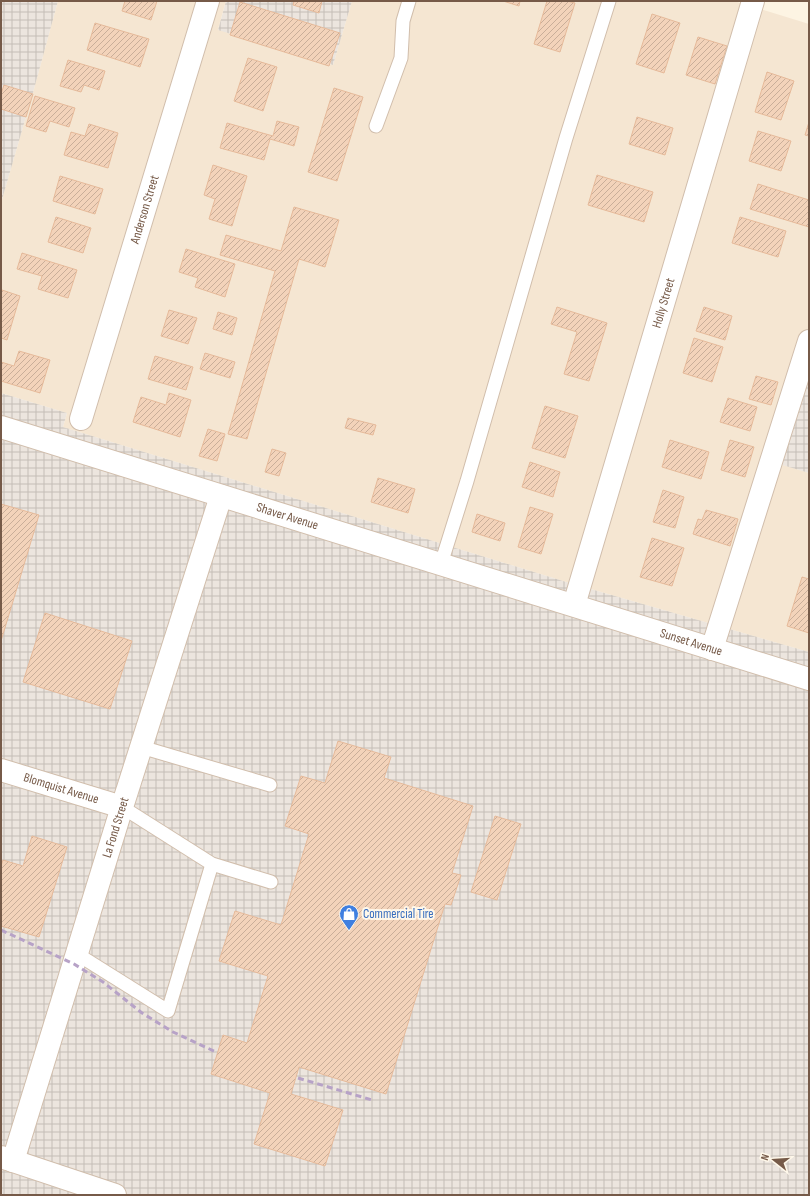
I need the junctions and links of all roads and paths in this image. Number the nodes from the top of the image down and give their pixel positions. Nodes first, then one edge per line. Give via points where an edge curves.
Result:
1 (208, 1) edge
2 (409, 1) edge
3 (609, 1) edge
4 (753, 1) edge
5 (376, 126) dead end
6 (809, 341) edge
7 (81, 419) dead end
8 (1, 427) edge
9 (222, 496) junction
10 (441, 564) junction
11 (574, 605) junction
12 (712, 649) junction
13 (809, 679) edge
14 (141, 747) junction
15 (1, 770) edge
16 (270, 784) dead end
17 (122, 807) junction
18 (212, 864) junction
19 (271, 882) dead end
20 (77, 954) junction
21 (7, 1159) edge
22 (115, 1195) edge

1 - 7 street, Anderson Street
2 - 5 lane via 404,21 401,58
3 - 10 lane via 566,138
4 - 11 street, Holly Street
6 - 12 street
8 - 9 street, Shaver Avenue
9 - 10 street, Shaver Avenue
9 - 14 street, La Fond Street
10 - 11 street, Shaver Avenue
11 - 12 street, Sunset Avenue
12 - 13 street, Sunset Avenue
14 - 16 lane
14 - 17 street, La Fond Street
15 - 17 street, Blomquist Avenue
17 - 18 lane
17 - 20 street, La Fond Street
18 - 19 lane
18 - 20 lane via 168,1011
20 - 21 street, La Fond Street
21 - 22 street

